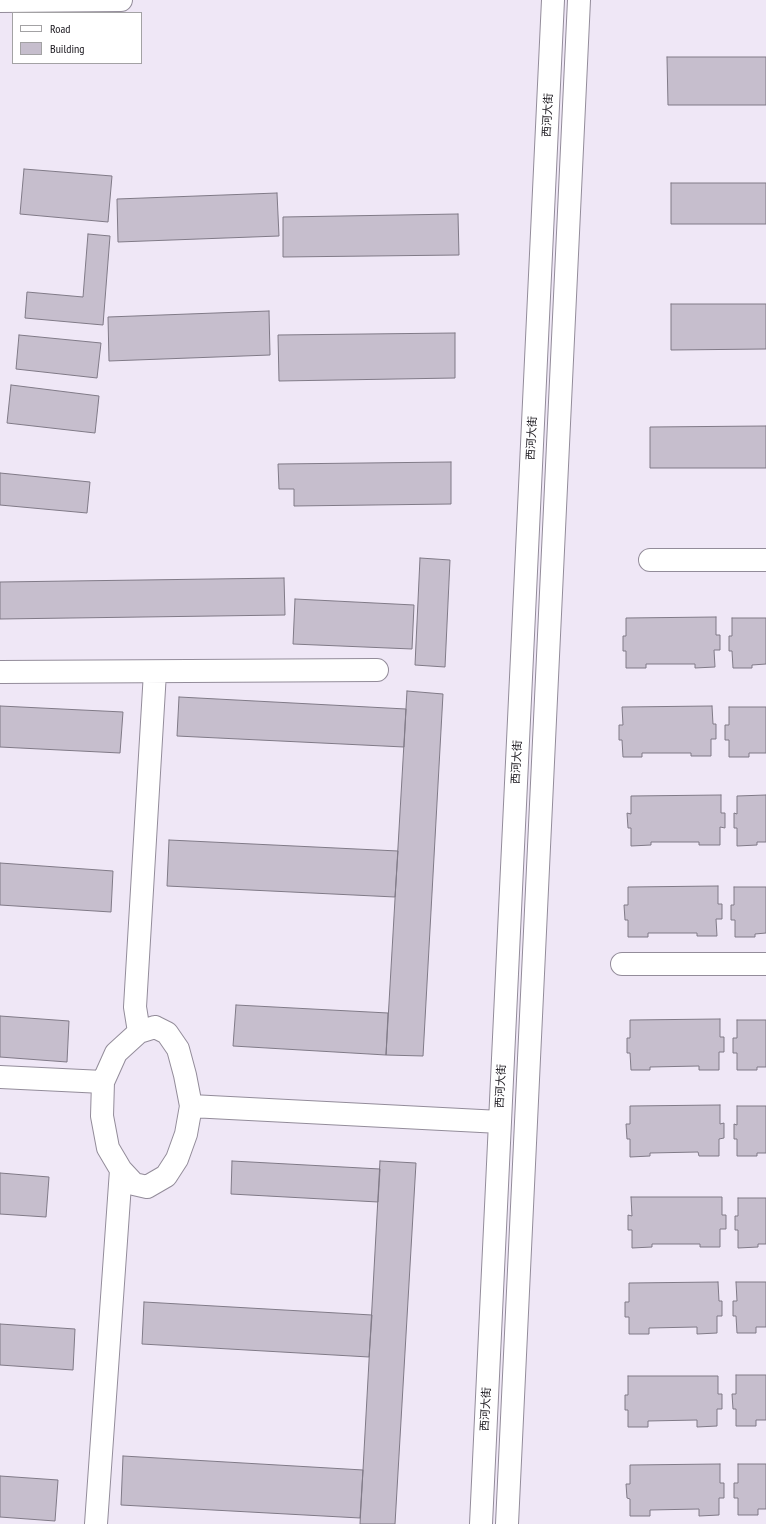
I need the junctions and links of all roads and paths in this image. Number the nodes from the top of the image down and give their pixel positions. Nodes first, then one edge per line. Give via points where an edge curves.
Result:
1 (121, 0) edge
2 (553, 0) edge
3 (579, 0) edge
4 (0, 1) edge
5 (650, 560) dead end
6 (766, 560) edge
7 (377, 670) dead end
8 (0, 672) edge
9 (155, 672) junction
10 (622, 964) dead end
11 (766, 964) edge
12 (139, 1032) junction
13 (0, 1077) edge
14 (103, 1082) junction
15 (191, 1106) junction
16 (500, 1122) junction
17 (121, 1170) junction
18 (96, 1524) edge
19 (481, 1524) edge
20 (507, 1524) edge

1 - 4 street
2 - 16 street, 西河大街
3 - 20 street
5 - 6 street
7 - 9 street
8 - 9 street
9 - 12 street via 135,1007
10 - 11 street
12 - 14 street via 116,1054
12 - 15 street via 155,1027 167,1033 178,1048
13 - 14 street
14 - 17 street via 102,1116 108,1148
15 - 16 street
15 - 17 street via 186,1134 177,1159 166,1176 147,1187 134,1184
16 - 19 street, 西河大街
17 - 18 street

